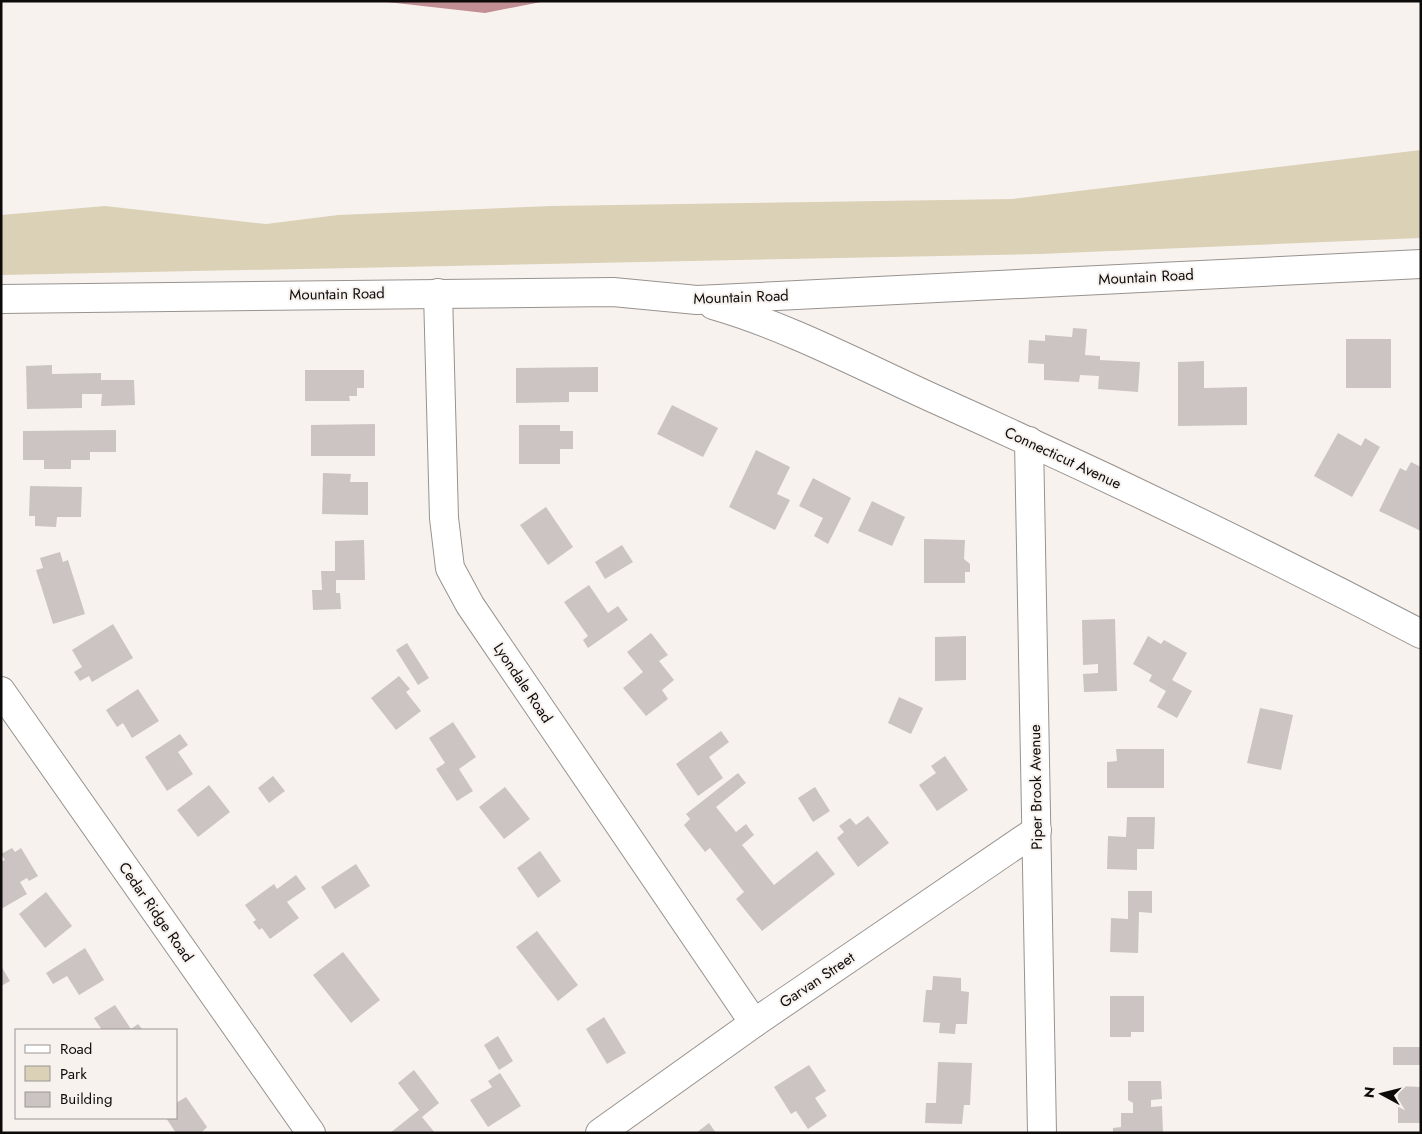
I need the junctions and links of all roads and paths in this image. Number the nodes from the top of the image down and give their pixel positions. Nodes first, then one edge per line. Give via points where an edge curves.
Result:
1 (1421, 264) edge
2 (438, 293) junction
3 (1, 299) edge
4 (697, 300) junction
5 (1029, 441) junction
6 (1421, 634) edge
7 (1, 691) edge
8 (1037, 830) junction
9 (754, 1023) junction
10 (311, 1133) edge
11 (600, 1133) edge
12 (1042, 1133) edge

1 - 4 street, Mountain Road
2 - 3 street, Mountain Road
2 - 4 street, Mountain Road via 613,292
2 - 9 street, Lyondale Road via 444,518 450,568 470,606
4 - 5 street, Connecticut Avenue via 761,321
5 - 6 street, Connecticut Avenue
5 - 8 street, Piper Brook Avenue
7 - 10 street, Cedar Ridge Road
8 - 9 street, Garvan Street
8 - 12 street, Piper Brook Avenue
9 - 11 street, Garvan Street

